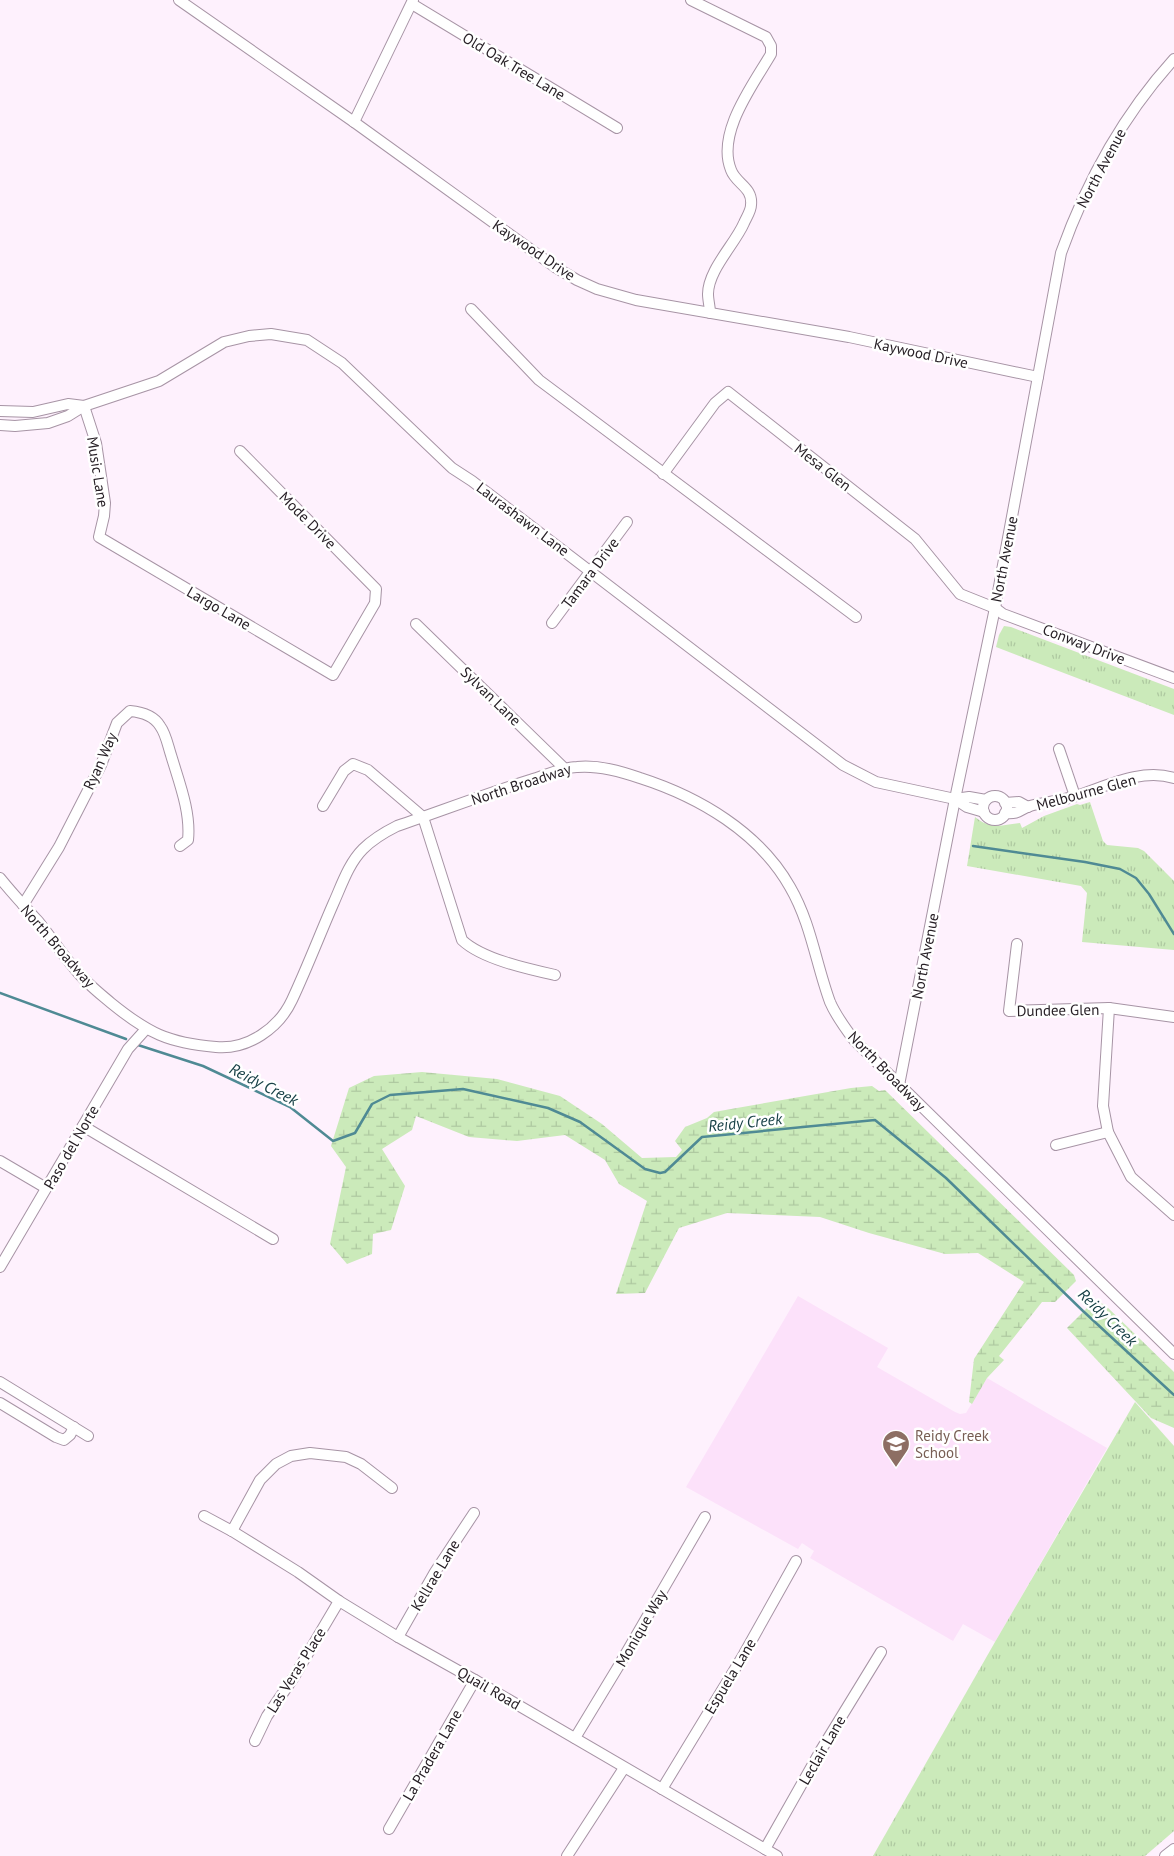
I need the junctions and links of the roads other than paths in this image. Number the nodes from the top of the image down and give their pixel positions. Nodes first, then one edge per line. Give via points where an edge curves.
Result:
1 (179, 0) edge
2 (691, 0) edge
3 (412, 2) edge
4 (1174, 59) edge
5 (354, 122) junction
6 (617, 128) dead end
7 (471, 309) dead end
8 (710, 313) junction
9 (1038, 378) junction
10 (84, 406) junction
11 (0, 411) edge
12 (0, 425) edge
13 (240, 451) dead end
14 (663, 474) junction
15 (628, 522) dead end
16 (99, 537) joint
17 (591, 571) junction
18 (995, 608) junction
19 (856, 617) dead end
20 (552, 623) dead end
21 (416, 624) dead end
22 (337, 670) joint
23 (1174, 678) edge
24 (1059, 749) dead end
25 (566, 769) junction
26 (1174, 778) edge
27 (1075, 796) junction
28 (955, 799) junction
29 (986, 800) junction
30 (324, 806) dead end
31 (1005, 808) junction
32 (984, 812) junction
33 (423, 817) junction
34 (180, 846) dead end
35 (0, 878) edge
36 (23, 906) junction
37 (1016, 944) dead end
38 (555, 976) dead end
39 (1109, 1008) junction
40 (1174, 1016) edge
41 (146, 1029) junction
42 (899, 1086) junction
43 (83, 1126) junction
44 (1108, 1132) junction
45 (1056, 1145) dead end
46 (0, 1161) edge
47 (46, 1188) junction
48 (1174, 1215) edge
49 (273, 1239) dead end
50 (0, 1267) edge
51 (1174, 1354) edge
52 (0, 1382) edge
53 (0, 1403) edge
54 (74, 1427) junction
55 (88, 1436) dead end
56 (392, 1488) dead end
57 (474, 1513) dead end
58 (204, 1516) dead end
59 (705, 1517) dead end
60 (232, 1531) junction
61 (796, 1561) dead end
62 (339, 1600) junction
63 (398, 1637) junction
64 (881, 1652) dead end
65 (475, 1680) junction
66 (575, 1738) junction
67 (255, 1740) dead end
68 (624, 1768) junction
69 (662, 1789) junction
70 (388, 1830) dead end
71 (765, 1849) junction
72 (1174, 1849) edge
73 (568, 1856) edge
74 (777, 1856) edge
75 (1165, 1856) edge

1 - 5 street, Kaywood Drive
2 - 8 street via 766,38 771,46 770,54 734,119 728,141 728,162 732,173 749,191 752,205 716,268 708,292
3 - 5 street, Old Oak Tree Lane
3 - 6 street, Old Oak Tree Lane
4 - 9 street, North Avenue via 1135,108 1107,152 1069,231 1061,253
5 - 8 street, Kaywood Drive via 577,280 636,300
7 - 14 street via 539,380
8 - 9 street, Kaywood Drive via 849,337
9 - 18 street, North Avenue
10 - 11 street, Laurashawn Lane via 68,404 33,412
10 - 12 street, Laurashawn Lane via 48,423
10 - 16 street, Music Lane via 96,443 105,503
10 - 17 street, Laurashawn Lane via 159,381 224,342 271,334 307,340 342,362 452,468
13 - 22 street, Mode Drive via 376,589 375,603
14 - 18 street, Mesa Glen via 715,403 728,392 915,539 960,594
14 - 19 street
15 - 17 street, Tamara Drive
16 - 22 street, Largo Lane via 333,674
17 - 20 street, Tamara Drive
17 - 28 street, Laurashawn Lane via 843,765 876,782
18 - 23 street, Conway Drive via 1003,614
18 - 28 street, North Avenue
21 - 25 street, Sylvan Lane
24 - 27 street
25 - 33 street, North Broadway
25 - 42 street, North Broadway via 576,766 602,768 662,785 726,819 756,844 791,888 840,1021
26 - 27 street, Melbourne Glen via 1165,775 1137,777 1110,782
27 - 31 street, Melbourne Glen via 1028,807 1019,802
28 - 29 street, Melbourne Glen
28 - 32 street, Melbourne Glen
28 - 42 street, North Avenue
29 - 31 street, Melbourne Glen via 995,796 1001,798
29 - 32 street
30 - 33 street via 344,771 353,764 368,770
31 - 32 street, Melbourne Glen via 1000,818 989,818
33 - 38 street via 462,940 517,966
33 - 41 street, North Broadway via 384,832 355,859 291,1002 273,1026 260,1036 225,1048 188,1045
34 - 36 street, Ryan Way via 188,840 189,832 183,796 165,736 160,724 149,716 130,711 117,723 101,765 68,830
35 - 36 street, North Broadway
36 - 41 street, North Broadway via 92,987
37 - 39 street, Dundee Glen via 1009,1011
39 - 40 street, Dundee Glen
39 - 44 street via 1104,1106
41 - 43 street, Paso del Norte via 128,1049
42 - 51 street, North Broadway
43 - 47 street, Paso del Norte
43 - 49 street
44 - 45 street
44 - 48 street via 1131,1177
46 - 47 street
47 - 50 street, Paso del Norte
52 - 54 street
53 - 54 street via 64,1440
54 - 55 street
56 - 60 street via 361,1464 346,1457 310,1453 291,1456 276,1464 260,1480
57 - 63 street, Kellrae Lane
58 - 60 street, Quail Road
59 - 66 street, Monique Way
60 - 62 street, Quail Road
61 - 69 street, Espuela Lane
62 - 63 street, Quail Road
62 - 67 street, Las Veras Place
63 - 65 street, Quail Road
64 - 71 street, Leclair Lane
65 - 66 street, Quail Road
65 - 70 street, La Pradera Lane
66 - 68 street, Quail Road
68 - 69 street, Quail Road
68 - 73 street
69 - 71 street, Quail Road
71 - 74 street, Quail Road
72 - 75 street

